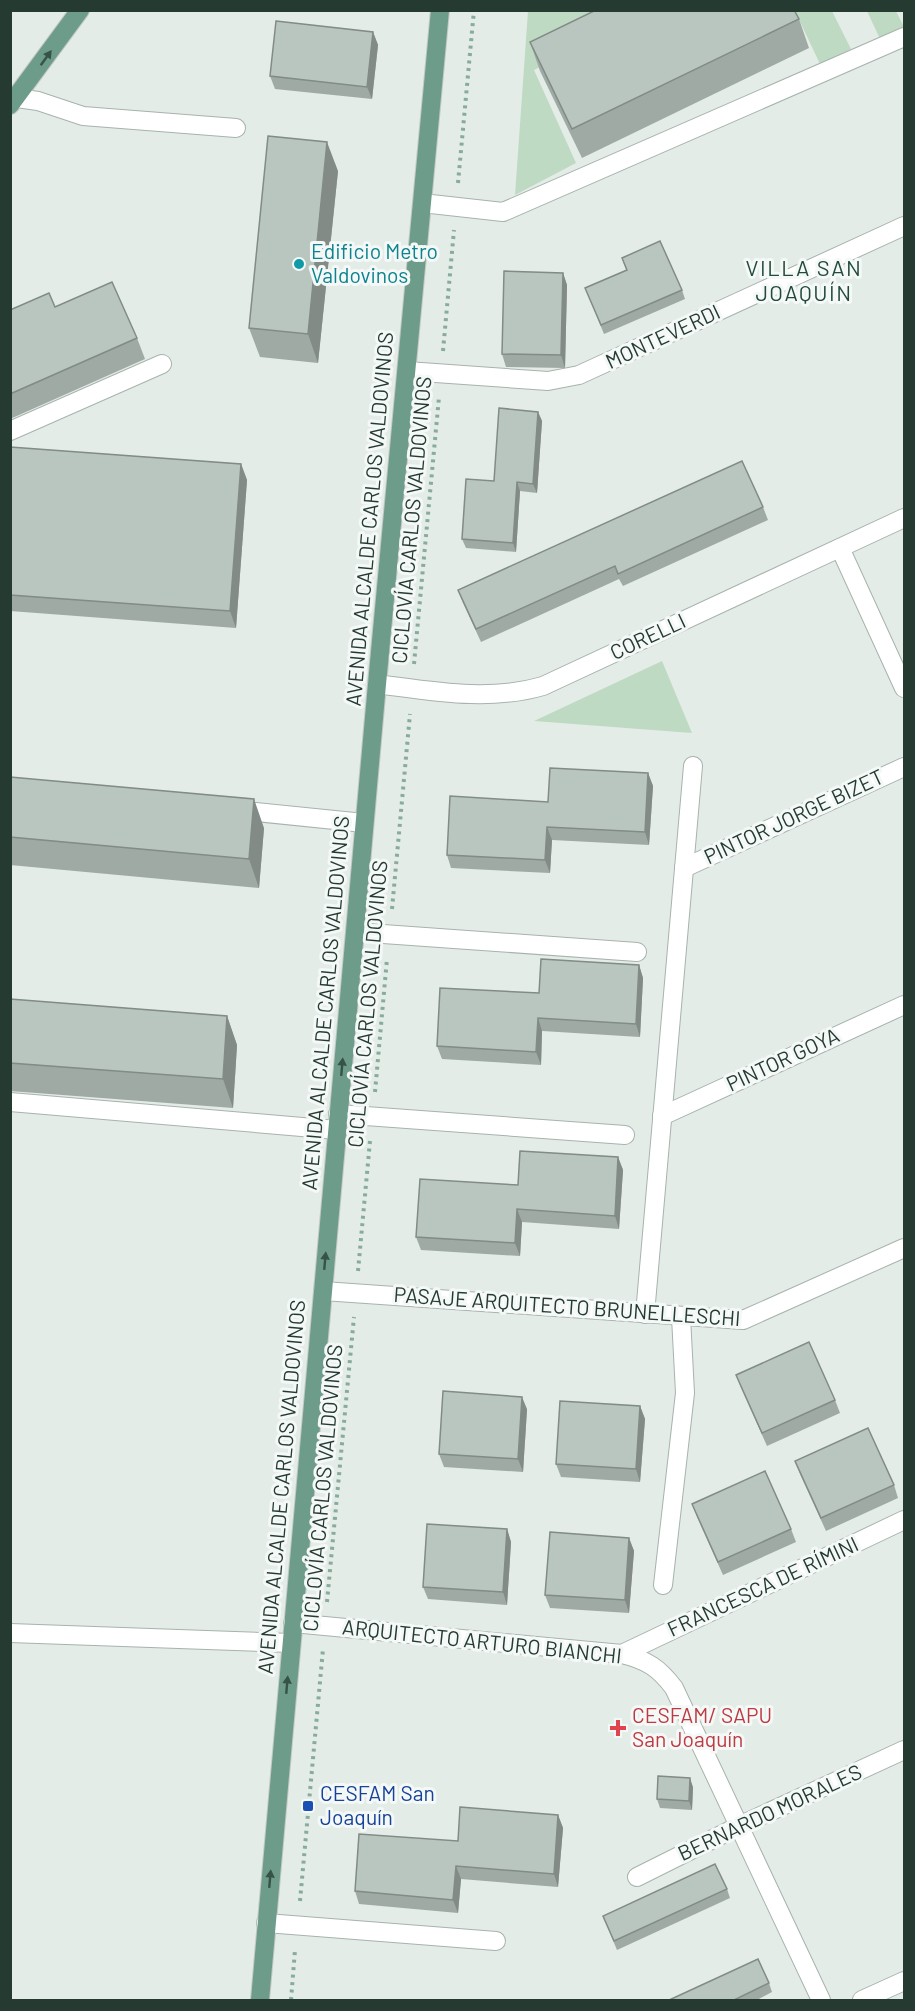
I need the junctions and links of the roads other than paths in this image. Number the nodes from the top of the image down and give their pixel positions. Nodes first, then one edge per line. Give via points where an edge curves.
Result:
1 (80, 10) edge
2 (440, 10) edge
3 (904, 37) edge
4 (12, 100) edge
5 (236, 128) dead end
6 (422, 203) junction
7 (904, 226) edge
8 (162, 364) dead end
9 (407, 370) junction
10 (10, 431) edge
11 (904, 518) edge
12 (840, 548) junction
13 (376, 684) junction
14 (904, 688) edge
15 (693, 766) dead end
16 (904, 766) edge
17 (219, 808) edge
18 (364, 823) junction
19 (684, 868) junction
20 (355, 932) junction
21 (637, 952) dead end
22 (904, 1005) edge
23 (10, 1102) edge
24 (662, 1116) junction
25 (338, 1122) junction
26 (625, 1135) dead end
27 (904, 1248) edge
28 (322, 1291) junction
29 (645, 1314) junction
30 (681, 1317) junction
31 (904, 1520) edge
32 (663, 1585) dead end
33 (293, 1623) junction
34 (10, 1633) edge
35 (291, 1643) junction
36 (622, 1654) junction
37 (904, 1750) edge
38 (741, 1825) junction
39 (637, 1877) dead end
40 (266, 1923) junction
41 (496, 1941) dead end
42 (904, 1981) edge
43 (260, 2001) edge
44 (821, 2001) edge
45 (861, 2001) edge

4 -> 1 main road
2 - 6 main road, AVENIDA ALCALDE CARLOS VALDOVINOS
3 - 6 street via 503,212
4 - 5 street via 38,101 83,116
6 - 9 main road, AVENIDA ALCALDE CARLOS VALDOVINOS
7 - 9 street, MONTEVERDI via 579,375 548,381
8 - 10 street
9 - 13 main road, AVENIDA ALCALDE CARLOS VALDOVINOS
11 - 12 street, CORELLI
12 - 13 street, CORELLI via 543,686 484,695
12 - 14 street
13 - 18 main road, AVENIDA ALCALDE CARLOS VALDOVINOS
15 - 19 street
16 - 19 street, PINTOR JORGE BIZET
17 - 18 street
18 - 20 main road, AVENIDA ALCALDE CARLOS VALDOVINOS
19 - 24 street
20 - 21 street
25 -> 20 main road, AVENIDA ALCALDE CARLOS VALDOVINOS
22 - 24 street, PINTOR GOYA
23 - 25 street
24 - 29 street
25 - 26 street via 372,1115
28 -> 25 main road, AVENIDA ALCALDE CARLOS VALDOVINOS
27 - 30 street, PASAJE ARQUITECTO BRUNELLESCHI via 754,1317 731,1321
28 - 29 street, PASAJE ARQUITECTO BRUNELLESCHI
28 - 33 main road, AVENIDA ALCALDE CARLOS VALDOVINOS
29 - 30 street, PASAJE ARQUITECTO BRUNELLESCHI
30 - 32 street via 685,1393
31 - 36 street, FRANCESCA DE RÍMINI
33 - 35 main road, AVENIDA ALCALDE CARLOS VALDOVINOS
33 - 36 street, ARQUITECTO ARTURO BIANCHI
34 - 35 street
40 -> 35 main road, AVENIDA ALCALDE CARLOS VALDOVINOS
36 - 38 street, ARQUITECTO ARTURO BIANCHI via 648,1661 675,1688
37 - 38 street, BERNARDO MORALES
38 - 39 street, BERNARDO MORALES
38 - 44 street, ARQUITECTO ARTURO BIANCHI
40 - 41 street
40 - 43 main road, AVENIDA ALCALDE CARLOS VALDOVINOS
42 - 45 street

